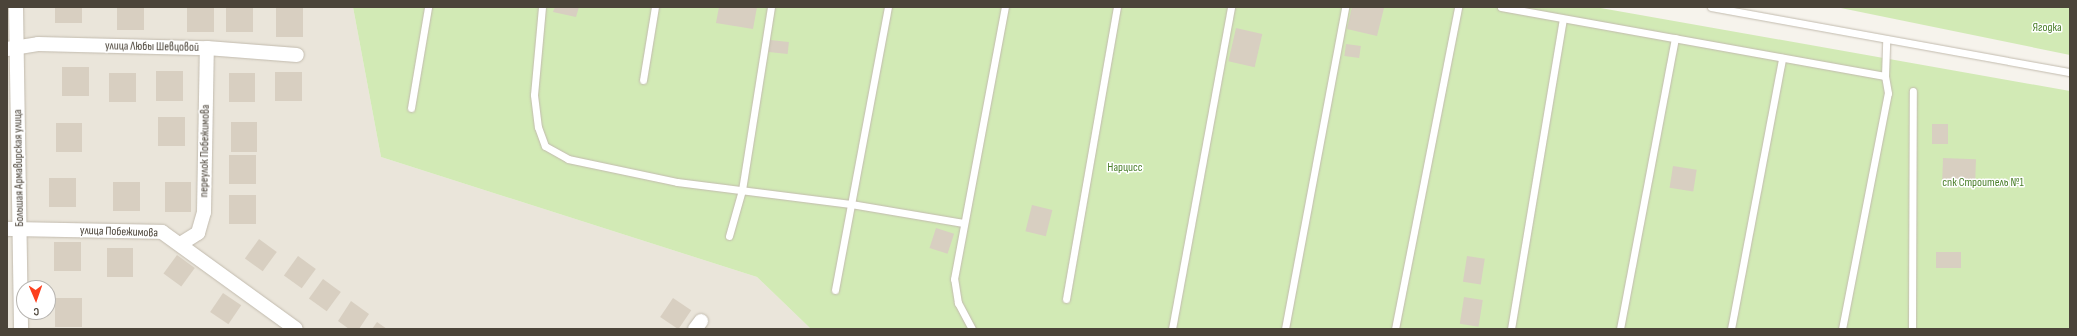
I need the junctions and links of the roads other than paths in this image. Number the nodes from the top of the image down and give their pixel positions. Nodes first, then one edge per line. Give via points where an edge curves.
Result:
1 (16, 7) edge
2 (428, 7) edge
3 (542, 7) edge
4 (655, 7) edge
5 (771, 7) edge
6 (888, 7) edge
7 (1005, 7) edge
8 (1117, 7) edge
9 (1231, 7) edge
10 (1345, 7) edge
11 (1458, 7) edge
12 (1501, 7) edge
13 (1711, 7) edge
14 (1563, 19) junction
15 (1675, 38) junction
16 (1886, 39) junction
17 (207, 48) junction
18 (12, 49) edge
19 (297, 55) dead end
20 (1782, 58) junction
21 (2070, 72) edge
22 (1885, 76) junction
23 (642, 80) dead end
24 (1913, 91) dead end
25 (411, 108) dead end
26 (742, 190) junction
27 (851, 204) junction
28 (963, 223) junction
29 (14, 229) edge
30 (729, 236) dead end
31 (182, 243) junction
32 (835, 290) dead end
33 (1066, 299) dead end
34 (21, 329) edge
35 (296, 329) edge
36 (972, 329) edge
37 (1172, 329) edge
38 (1285, 329) edge
39 (1395, 329) edge
40 (1511, 329) edge
41 (1620, 329) edge
42 (1731, 329) edge
43 (1842, 329) edge
44 (1912, 329) edge

1 - 18 street, Большая Армавирская улица
2 - 25 lane
3 - 26 lane via 534,95 538,127 545,146 568,159 677,182
4 - 23 lane
5 - 26 lane
6 - 27 lane
7 - 28 lane
8 - 33 lane
9 - 37 lane
10 - 38 lane
11 - 39 lane
12 - 14 lane
13 - 16 lane
14 - 15 lane
14 - 40 lane
15 - 20 lane
15 - 41 lane
16 - 21 lane
16 - 22 lane
17 - 18 street, улица Любы Шевцовой via 38,44
17 - 19 street, улица Любы Шевцовой
17 - 31 street, переулок Побежимова via 204,212 198,233
18 - 29 street, Большая Армавирская улица
20 - 22 lane
20 - 42 lane
22 - 43 lane via 1888,93
24 - 44 lane
26 - 27 lane
26 - 30 lane
27 - 28 lane
27 - 32 lane
28 - 36 lane via 954,279 958,303
29 - 31 street, улица Побежимова via 162,232
29 - 34 street, Большая Армавирская улица
31 - 35 street, улица Побежимова

